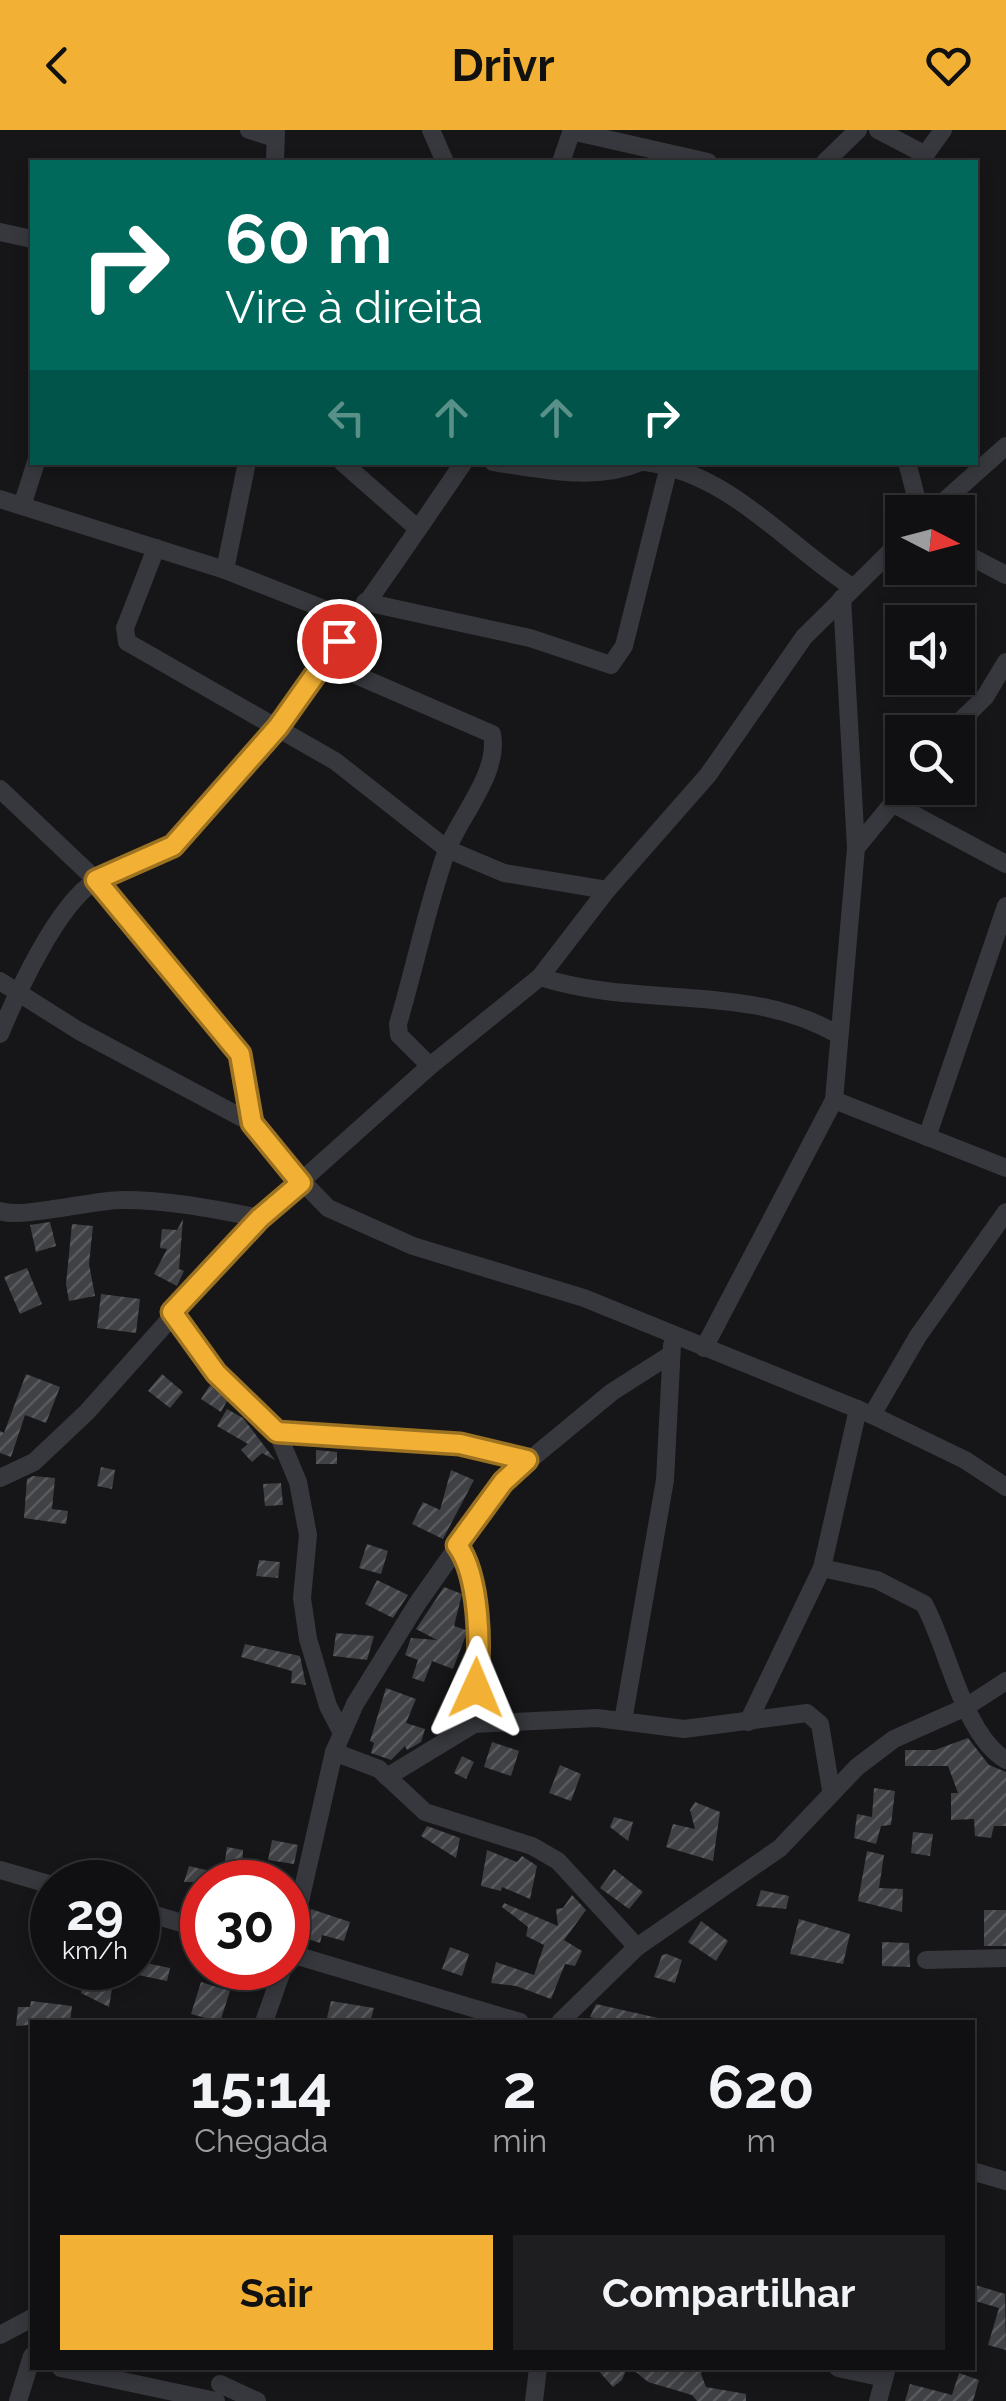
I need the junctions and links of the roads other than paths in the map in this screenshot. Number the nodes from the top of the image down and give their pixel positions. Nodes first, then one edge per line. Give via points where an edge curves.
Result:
1 (249, 130) edge
2 (430, 130) edge
3 (858, 130) edge
4 (878, 130) edge
5 (944, 130) edge
6 (571, 131) edge
7 (275, 134) edge
8 (922, 158) edge
9 (275, 160) edge
10 (445, 160) edge
11 (562, 160) edge
12 (699, 160) edge
13 (827, 160) edge
14 (0, 232) edge
15 (30, 240) edge
16 (1006, 446) edge
17 (35, 465) edge
18 (246, 465) edge
19 (345, 465) edge
20 (462, 465) edge
21 (521, 465) edge
22 (636, 465) edge
23 (662, 465) edge
24 (908, 465) edge
25 (669, 466) junction
26 (916, 495) edge
27 (951, 495) edge
28 (0, 499) edge
29 (22, 506) junction
30 (417, 528) junction
31 (156, 548) junction
32 (885, 556) edge
33 (975, 559) edge
34 (225, 570) junction
35 (1006, 575) edge
36 (847, 592) junction
37 (365, 602) junction
38 (352, 620) junction
39 (326, 662) junction
40 (1006, 662) edge
41 (966, 715) edge
42 (278, 727) junction
43 (0, 789) edge
44 (891, 805) edge
45 (894, 805) edge
46 (856, 848) junction
47 (448, 849) junction
48 (1006, 864) edge
49 (96, 880) junction
50 (607, 890) junction
51 (1006, 906) edge
52 (540, 976) junction
53 (0, 982) edge
54 (17, 994) junction
55 (0, 1034) edge
56 (838, 1034) junction
57 (430, 1066) junction
58 (834, 1100) junction
59 (252, 1123) junction
60 (927, 1137) junction
61 (1006, 1168) edge
62 (301, 1183) junction
63 (0, 1211) edge
64 (1006, 1212) edge
65 (260, 1218) junction
66 (999, 1236) edge
67 (172, 1312) junction
68 (674, 1335) junction
69 (704, 1348) junction
70 (670, 1355) junction
71 (865, 1412) junction
72 (277, 1432) junction
73 (527, 1460) junction
74 (0, 1478) edge
75 (1006, 1487) edge
76 (457, 1545) junction
77 (822, 1568) junction
78 (1006, 1681) edge
79 (966, 1707) junction
80 (624, 1721) junction
81 (748, 1722) junction
82 (474, 1724) junction
83 (342, 1733) junction
84 (334, 1752) junction
85 (1006, 1760) edge
86 (387, 1777) junction
87 (831, 1790) junction
88 (309, 1860) edge
89 (0, 1870) edge
90 (30, 1879) edge
91 (637, 1948) junction
92 (1006, 1958) edge
93 (310, 1960) edge
94 (926, 1960) dead end
95 (275, 1990) edge
96 (479, 2016) edge
97 (265, 2020) edge
98 (506, 2020) edge
99 (562, 2020) edge
100 (975, 2172) edge
101 (1006, 2181) edge
102 (30, 2319) edge
103 (3, 2330) edge
104 (30, 2363) edge
105 (76, 2370) edge
106 (538, 2370) edge
107 (857, 2370) edge
108 (885, 2373) edge
109 (219, 2388) edge
110 (18, 2401) edge
111 (257, 2401) edge
112 (534, 2401) edge
113 (878, 2401) edge

1 - 7 street
2 - 10 street
3 - 13 street
4 - 8 street
5 - 8 street
6 - 11 street
6 - 12 street
7 - 9 street
14 - 15 street
16 - 27 street
17 - 29 street
18 - 34 street
19 - 30 street
20 - 30 street
21 - 22 street via 594,473
23 - 25 street
24 - 26 street
25 - 36 street via 721,487 762,516
25 - 37 street via 624,646 611,665 530,638
28 - 29 street
29 - 31 street
30 - 37 street
31 - 34 street
31 - 42 street via 125,628 127,642
32 - 36 street
33 - 35 street
34 - 38 street
36 - 46 street
36 - 50 street via 804,637 708,775
37 - 38 street
38 - 39 street
39 - 42 street
39 - 47 street via 492,734 477,792
40 - 41 street
42 - 47 street via 335,761
42 - 49 street via 173,846
43 - 49 street
44 - 46 street
45 - 48 street
46 - 56 street
47 - 50 street via 504,873
47 - 57 street via 397,1029
49 - 54 street via 78,893
49 - 59 street via 240,1054
50 - 52 street
51 - 60 street
52 - 56 street via 589,992 787,1009
52 - 57 street
53 - 54 street
54 - 55 street
54 - 59 street
56 - 58 street
57 - 62 street
58 - 60 street
58 - 69 street
59 - 62 street
60 - 61 street
62 - 65 street
62 - 68 street via 328,1208 366,1227 584,1298
63 - 65 street via 152,1201
64 - 66 street
65 - 67 street
66 - 71 street
67 - 72 street via 216,1373
67 - 74 street via 52,1446
68 - 69 street
68 - 70 street
69 - 71 street
70 - 73 street
70 - 80 street via 660,1516
71 - 75 street
71 - 77 street
72 - 73 street via 468,1444
72 - 83 street via 306,1508 302,1598 308,1639
73 - 76 street
76 - 82 street via 472,1570 480,1662
76 - 83 street
77 - 79 street via 878,1580 924,1604
77 - 81 street
78 - 79 street
79 - 85 street via 986,1742
79 - 87 street via 894,1740
80 - 81 street via 684,1729
80 - 82 street
81 - 87 street via 812,1714 820,1724
82 - 86 street
83 - 84 street
84 - 86 street via 361,1758
84 - 88 street
86 - 91 street via 425,1812 532,1846 558,1861
87 - 91 street via 780,1848
89 - 90 street
91 - 99 street
92 - 94 street
93 - 96 street
95 - 97 street
96 - 98 street
100 - 101 street
102 - 103 street
104 - 110 street
105 - 109 street
106 - 112 street
107 - 108 street
108 - 113 street
109 - 111 street

